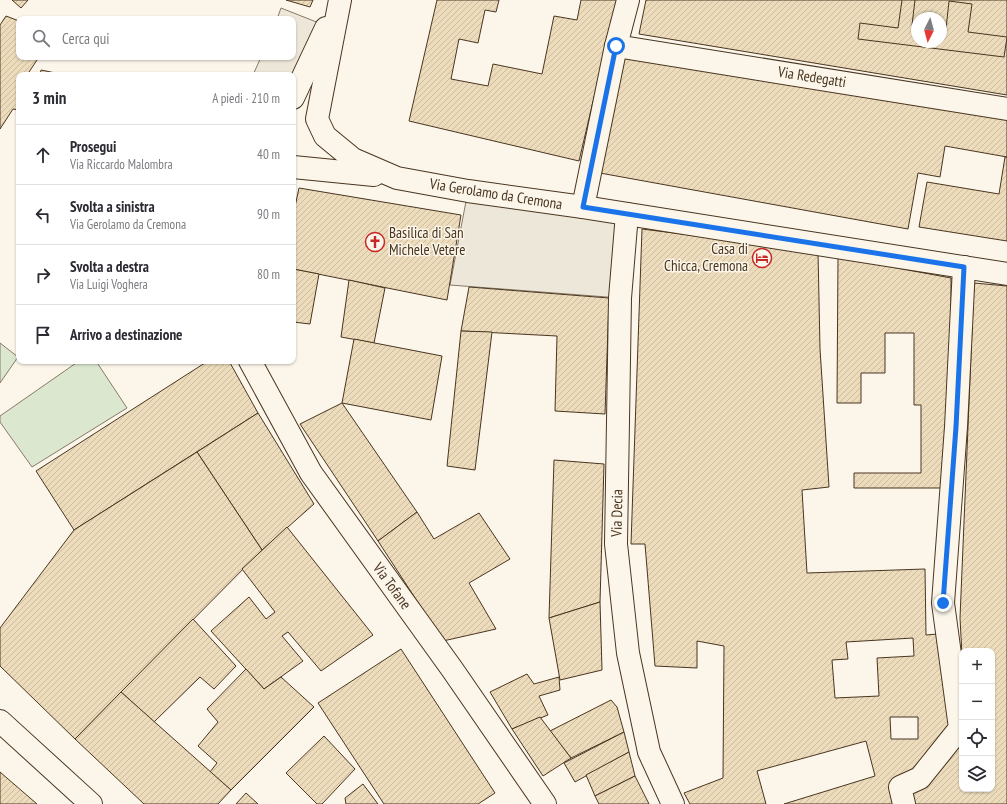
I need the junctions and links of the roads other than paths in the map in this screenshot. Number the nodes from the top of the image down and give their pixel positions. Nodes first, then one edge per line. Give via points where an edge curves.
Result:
1 (340, 0) edge
2 (628, 0) edge
3 (616, 46) junction
4 (296, 92) edge
5 (1007, 109) edge
6 (296, 166) edge
7 (397, 178) junction
8 (583, 207) junction
9 (627, 214) junction
10 (964, 267) junction
11 (1007, 274) edge
12 (252, 364) edge
13 (0, 722) edge
14 (91, 804) edge
15 (545, 804) edge
16 (673, 804) edge
17 (904, 804) edge

1 - 4 street
1 - 7 street, Via Gerolamo da Cremona via 317,119 325,136 353,159
2 - 3 street
3 - 5 street, Via Redegatti
3 - 8 street
6 - 7 street
7 - 8 street, Via Gerolamo da Cremona
8 - 9 street, Via Gerolamo da Cremona
9 - 10 street, Via Gerolamo da Cremona
9 - 16 street, Via Decia via 620,298 616,544 628,653 649,752
10 - 11 street, Via Gerolamo da Cremona
10 - 17 street via 943,603 960,728 920,778 900,786
12 - 15 street, Via Tofane via 311,473
13 - 14 street

